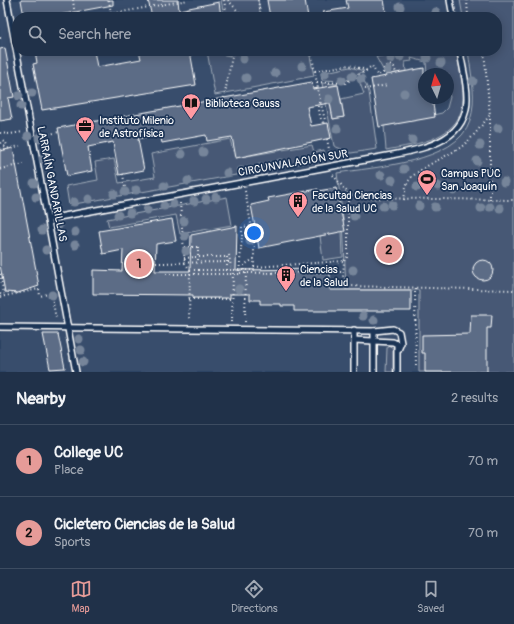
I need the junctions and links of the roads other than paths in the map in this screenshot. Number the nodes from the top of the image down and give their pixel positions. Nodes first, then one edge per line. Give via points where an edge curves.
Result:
1 (7, 0) edge
2 (450, 0) edge
3 (452, 12) edge
4 (12, 27) edge
5 (17, 56) edge
6 (461, 56) edge
7 (48, 219) junction
8 (0, 327) edge
9 (68, 328) junction
10 (354, 330) junction
11 (374, 331) junction
12 (354, 340) junction
13 (374, 340) junction
14 (398, 350) junction
15 (76, 372) edge
16 (354, 372) edge
17 (374, 372) edge
18 (397, 372) edge

1 - 4 lane, LARRAÍN GANDARILLAS
2 - 3 lane
5 - 7 lane, LARRAÍN GANDARILLAS
6 - 7 lane, CIRCUNVALACIÓN SUR via 467,90 465,114 453,132 432,146
7 - 9 lane, LARRAÍN GANDARILLAS
8 - 9 lane
9 - 10 lane
9 - 15 lane, LARRAÍN GANDARILLAS
10 - 11 lane
10 - 12 lane
11 - 13 lane
11 - 14 lane via 393,329 399,332 401,343
12 - 13 lane
12 - 16 lane
13 - 14 lane via 393,342
13 - 17 lane
14 - 18 lane

